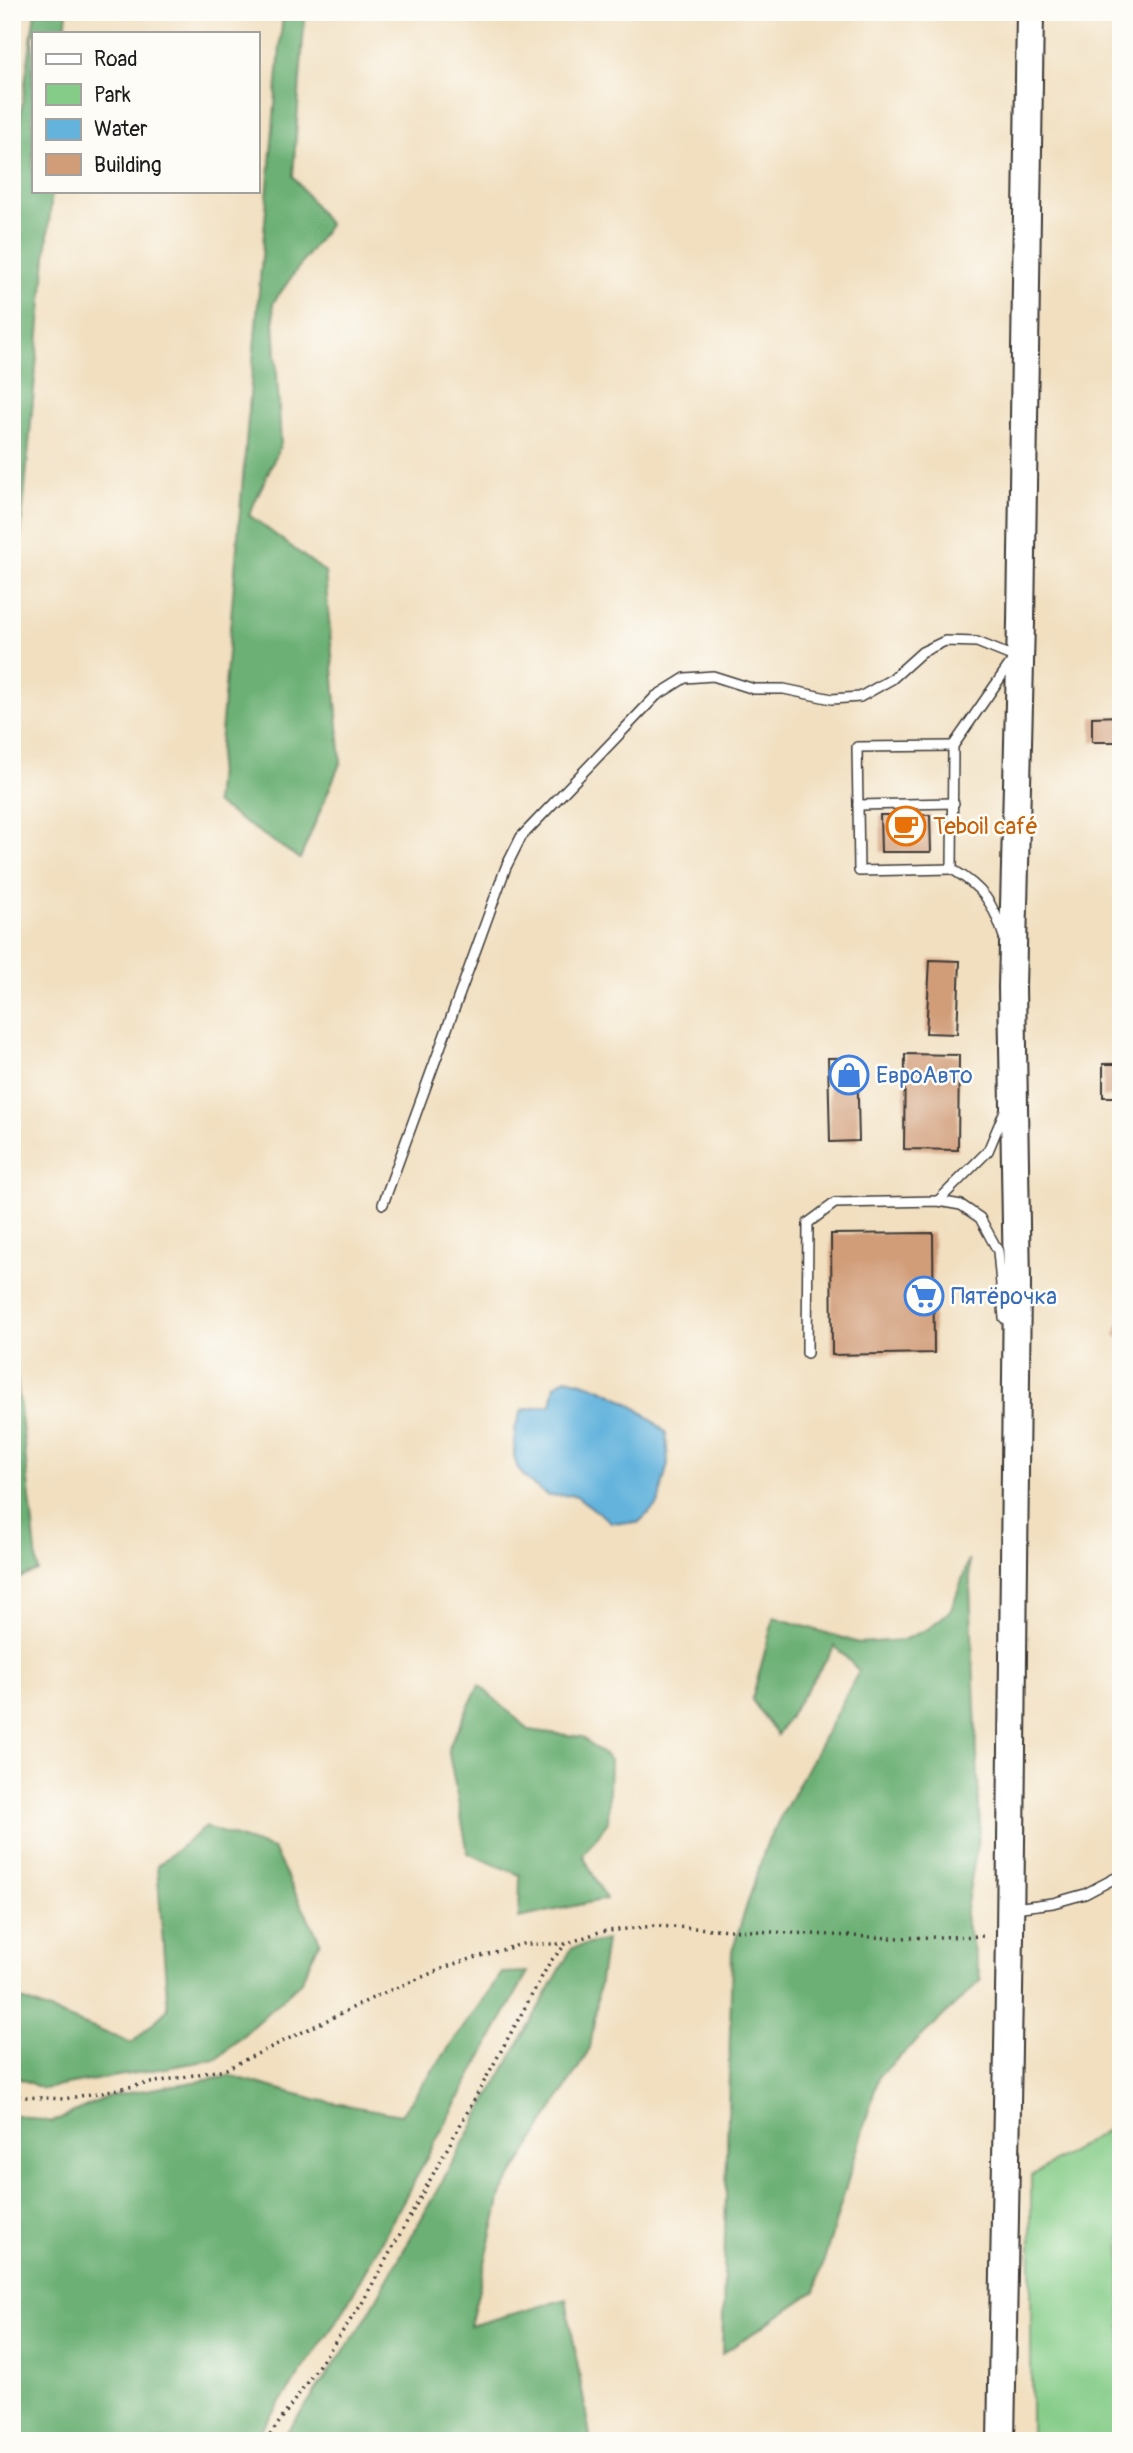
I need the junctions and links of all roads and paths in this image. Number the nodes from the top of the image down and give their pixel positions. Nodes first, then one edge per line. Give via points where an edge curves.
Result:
1 (1031, 12) edge
2 (1021, 622) junction
3 (1014, 657) junction
4 (953, 746) junction
5 (954, 803) junction
6 (858, 805) junction
7 (952, 869) junction
8 (1012, 988) junction
9 (1013, 1053) junction
10 (938, 1201) junction
11 (383, 1204) dead end
12 (807, 1353) dead end
13 (1016, 1436) junction
14 (1121, 1874) edge
15 (1010, 1922) junction
16 (566, 1944) junction
17 (12, 2094) edge
18 (267, 2441) edge
19 (1001, 2441) edge

1 - 2 main road
2 - 3 lane
2 - 8 main road
3 - 4 lane
3 - 11 lane via 978,642 945,641 860,697 832,699 784,689 754,689 713,676 685,678 656,696 521,837
4 - 5 lane
4 - 6 lane via 857,747
5 - 6 lane
5 - 7 lane
6 - 7 lane via 859,871
7 - 8 lane via 975,883 996,910
8 - 9 main road
9 - 10 lane via 1007,1105 988,1151
9 - 13 main road
10 - 12 lane via 835,1203 808,1223
10 - 13 lane via 961,1205 980,1219 998,1251
13 - 15 main road
14 - 15 lane via 1085,1894
15 - 16 path via 891,1938 654,1926 599,1932
15 - 19 main road
16 - 17 path via 522,1944 454,1964 226,2069 64,2099
16 - 18 path via 550,1962 361,2305

